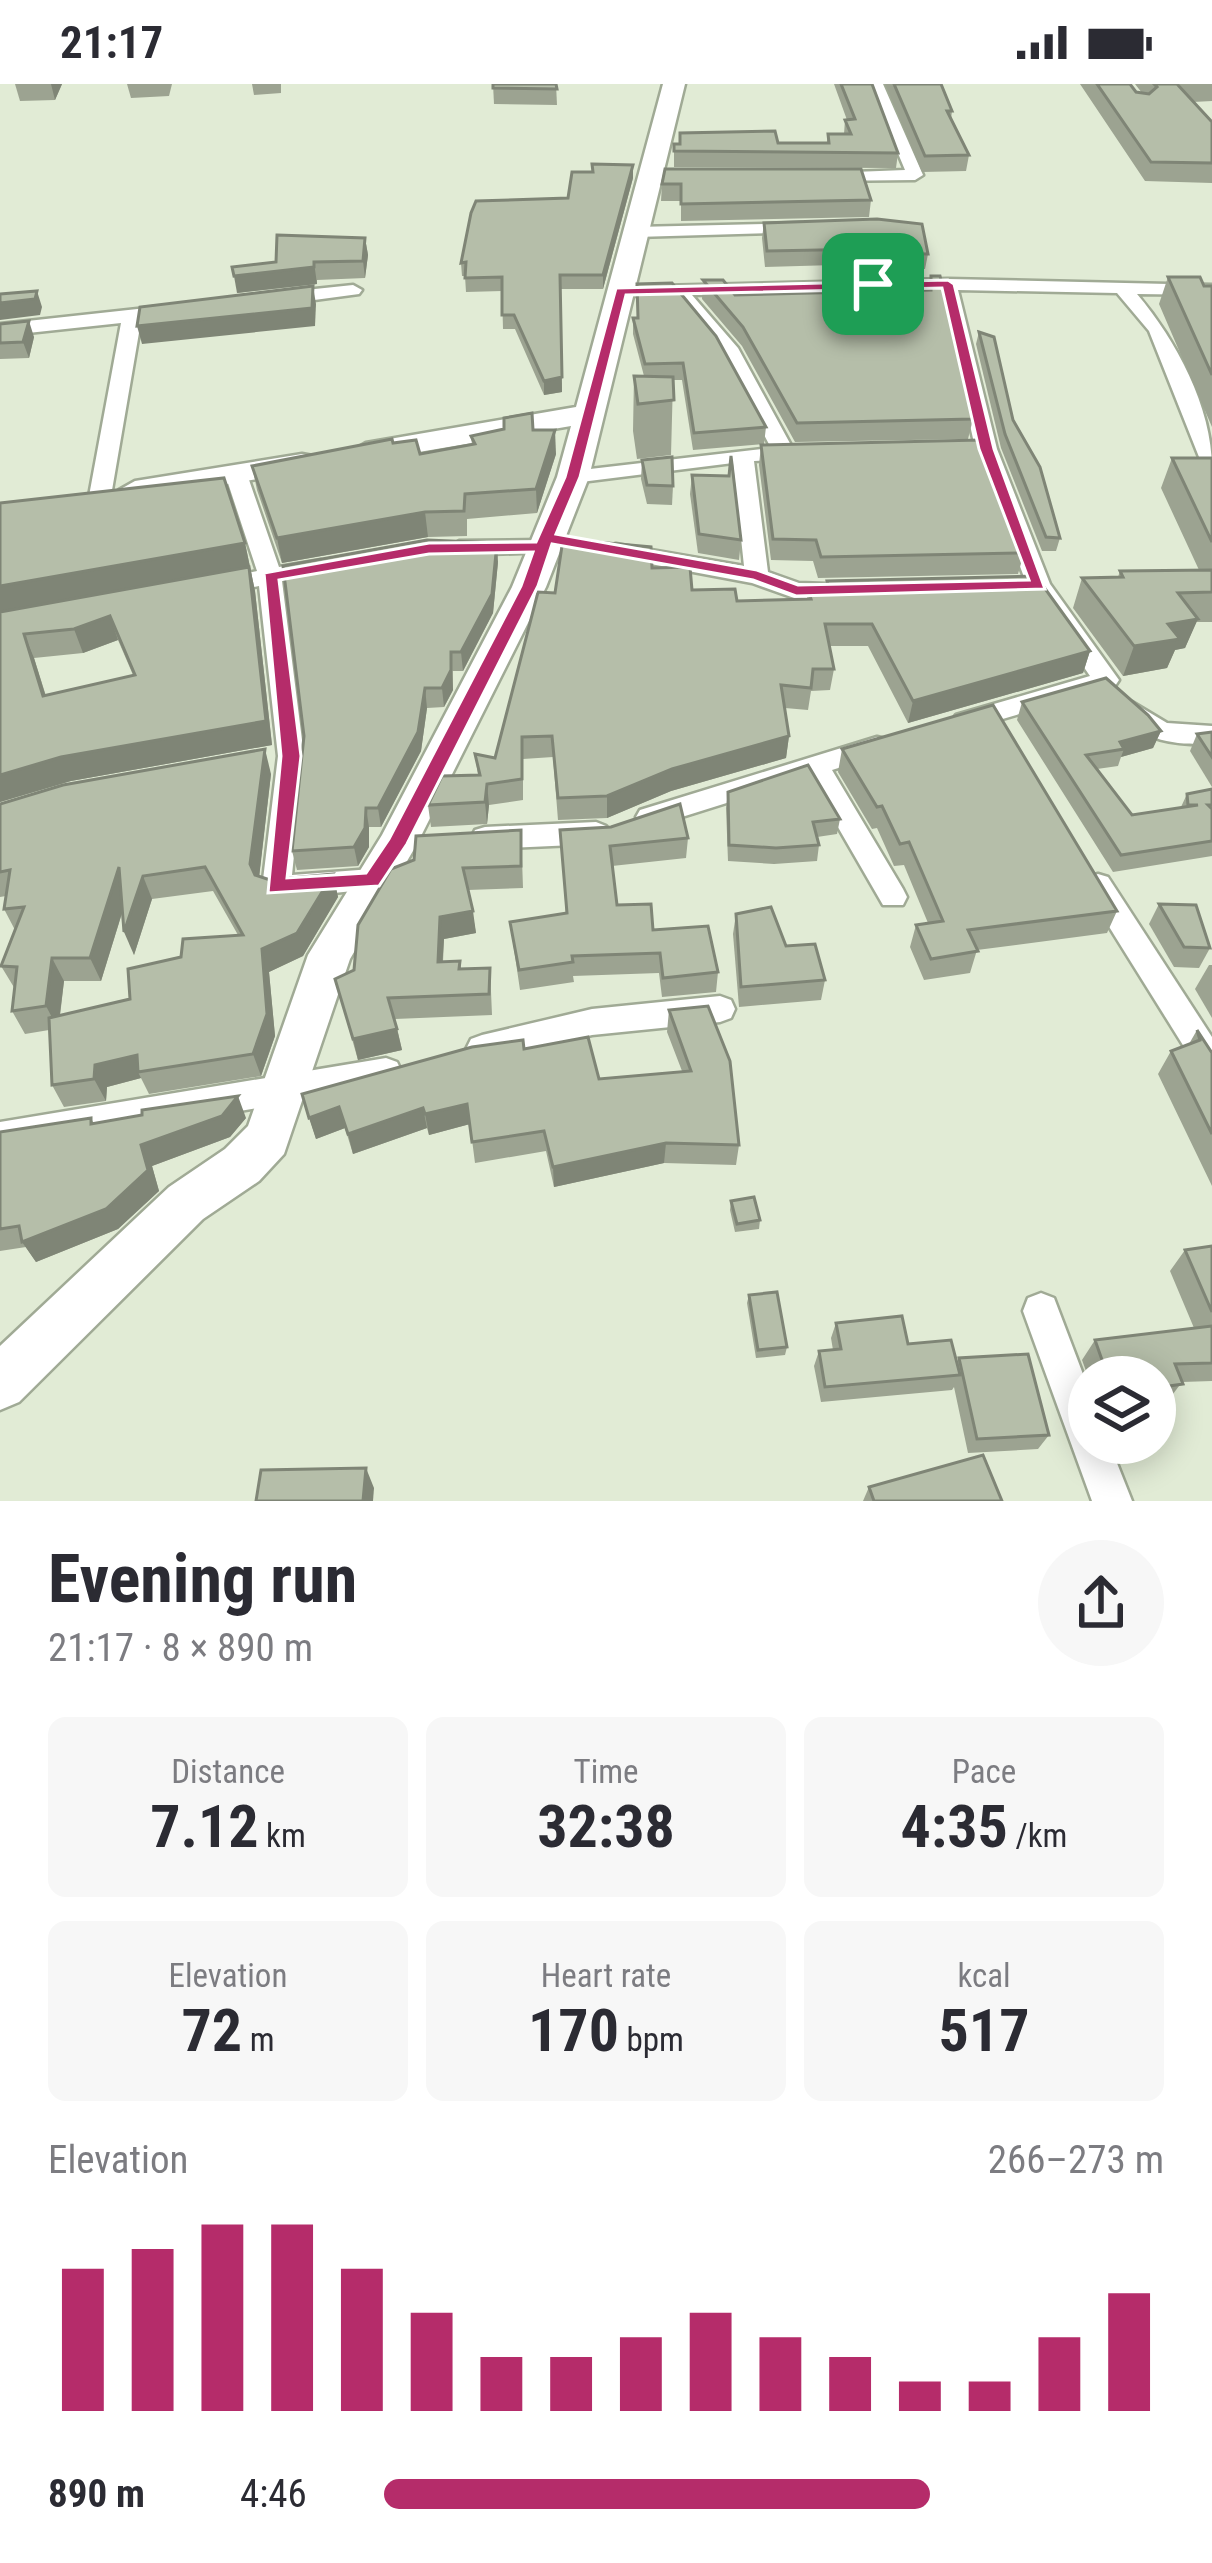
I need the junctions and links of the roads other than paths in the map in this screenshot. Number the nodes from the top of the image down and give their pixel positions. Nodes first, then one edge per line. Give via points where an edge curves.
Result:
1 (674, 84) edge
2 (876, 84) edge
3 (812, 178) edge
4 (818, 227) edge
5 (636, 232) junction
6 (948, 284) junction
7 (1122, 288) junction
8 (352, 290) dead end
9 (678, 290) junction
10 (1212, 290) edge
11 (621, 291) junction
12 (265, 300) edge
13 (199, 308) edge
14 (132, 316) junction
15 (0, 330) edge
16 (590, 414) junction
17 (986, 449) junction
18 (926, 450) edge
19 (824, 452) edge
20 (784, 454) junction
21 (743, 455) junction
22 (1212, 462) edge
23 (236, 474) junction
24 (572, 477) junction
25 (100, 496) junction
26 (60, 503) edge
27 (544, 542) junction
28 (429, 548) edge
29 (338, 564) edge
30 (270, 576) junction
31 (757, 576) junction
32 (863, 590) edge
33 (182, 593) edge
34 (1106, 680) junction
35 (994, 712) junction
36 (949, 725) edge
37 (1212, 735) edge
38 (904, 738) edge
39 (1014, 747) edge
40 (815, 764) junction
41 (462, 839) edge
42 (1079, 855) edge
43 (372, 880) junction
44 (893, 898) dead end
45 (720, 1009) dead end
46 (1212, 1064) edge
47 (285, 1091) junction
48 (0, 1137) edge
49 (1041, 1311) dead end
50 (0, 1383) edge
51 (1068, 1385) edge
52 (1098, 1464) edge
53 (1112, 1501) edge

1 - 5 main road via 661,176
2 - 3 street via 915,175
4 - 5 street
5 - 11 main road
6 - 7 street
6 - 9 street
6 - 17 street
7 - 10 street
7 - 22 street via 1158,330
8 - 12 street
9 - 11 street
9 - 20 street via 728,348
11 - 16 main road
13 - 14 street
14 - 15 street
14 - 25 street
16 - 23 main road
16 - 24 main road
17 - 18 street
17 - 34 street via 1028,585
19 - 20 street
20 - 21 street
21 - 24 street
21 - 31 street
23 - 25 main road
23 - 30 street
24 - 27 main road
25 - 26 main road
27 - 28 street
27 - 31 street
27 - 43 main road via 408,843
29 - 30 street
30 - 33 street
30 - 43 street via 280,758 276,887
31 - 32 street via 796,591
34 - 35 street
34 - 37 street via 1140,721 1175,736
35 - 36 street
35 - 39 street
38 - 40 street
40 - 41 street via 609,832
40 - 44 street
42 - 46 street
43 - 47 main road via 330,955
45 - 47 street via 592,1022
47 - 48 street
47 - 50 main road via 267,1139 242,1165 186,1203
49 - 51 street
52 - 53 street

